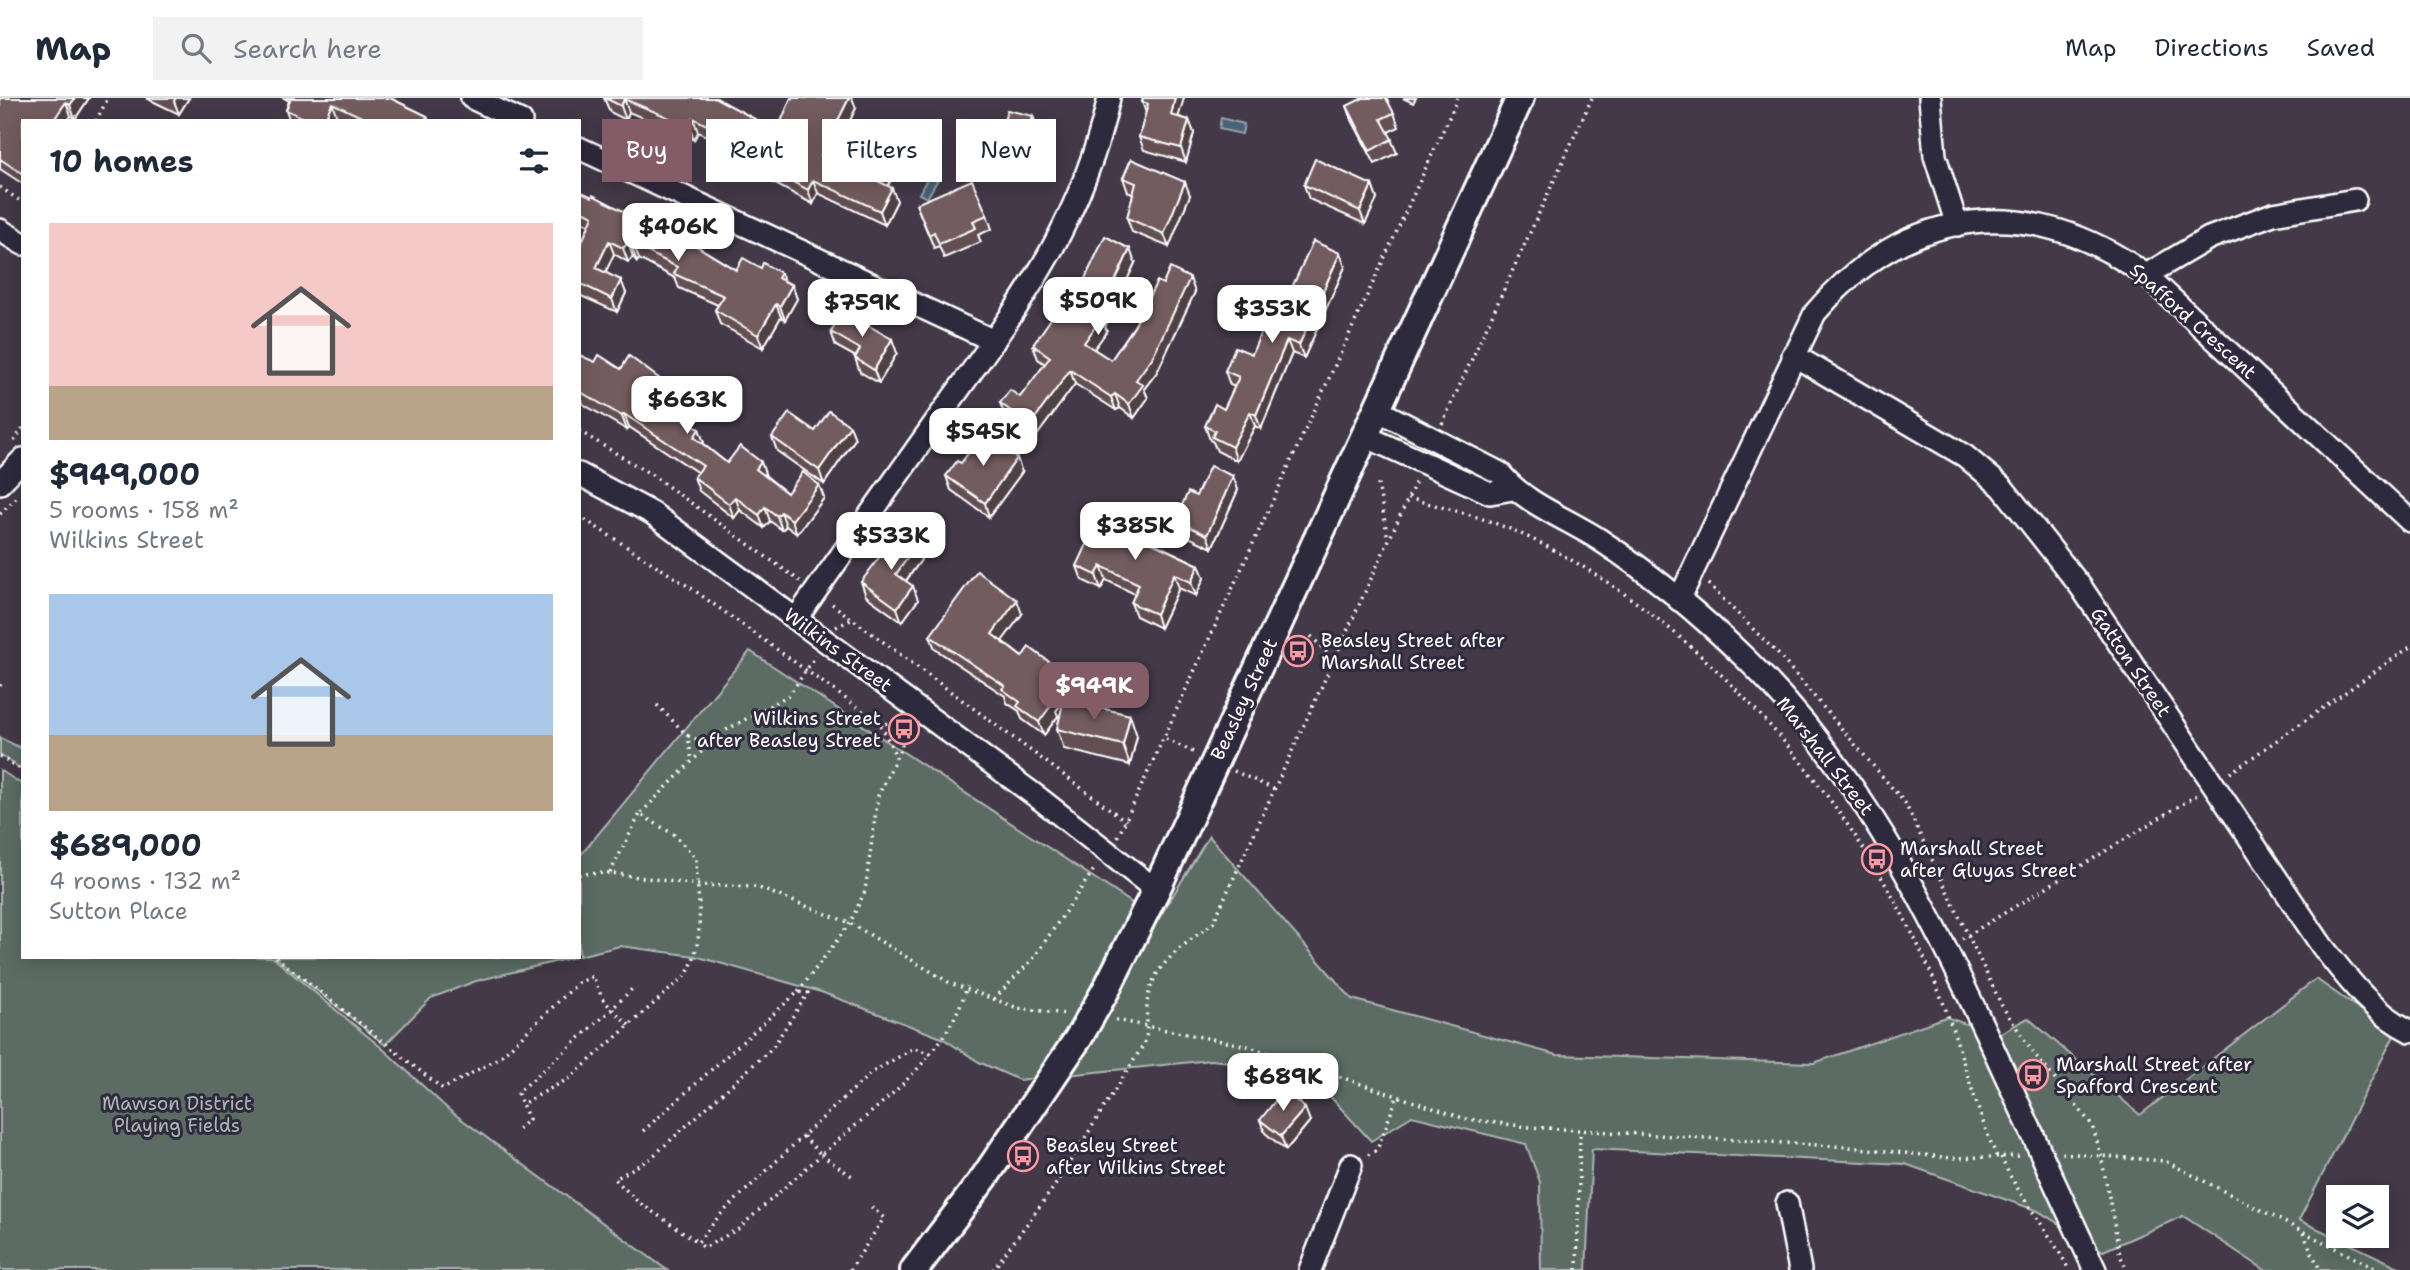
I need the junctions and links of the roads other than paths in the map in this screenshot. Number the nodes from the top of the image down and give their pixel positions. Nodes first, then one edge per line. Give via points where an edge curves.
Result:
1 (472, 98) edge
2 (1109, 98) edge
3 (1520, 98) edge
4 (1930, 98) edge
5 (517, 119) edge
6 (581, 149) edge
7 (2355, 200) dead end
8 (1956, 225) junction
9 (0, 230) edge
10 (21, 243) edge
11 (2146, 275) junction
12 (994, 341) junction
13 (1793, 355) junction
14 (1377, 410) junction
15 (1365, 436) junction
16 (21, 461) edge
17 (581, 475) edge
18 (0, 483) edge
19 (1513, 489) junction
20 (2410, 521) edge
21 (1679, 600) junction
22 (796, 619) junction
23 (1156, 890) junction
24 (2410, 1031) edge
25 (1351, 1165) road end
26 (1787, 1203) dead end
27 (914, 1270) edge
28 (1310, 1270) edge
29 (1800, 1270) edge
30 (2095, 1270) edge

1 - 5 street
2 - 12 street via 1093,163 1072,214 1036,281
3 - 14 main road, Beasley Street
4 - 8 street via 1935,156
6 - 12 street
7 - 11 street via 2273,214 2209,238
8 - 11 street, Spafford Crescent via 1981,220 2028,221 2076,235
8 - 13 street, Spafford Crescent via 1898,244 1836,288 1815,313
9 - 10 street
11 - 20 street, Spafford Crescent
12 - 22 street
13 - 21 street, Spafford Crescent
13 - 24 street, Gatton Street via 1965,456 2002,487 2081,587 2322,946 2391,1022
14 - 15 main road, Beasley Street
14 - 19 street, Marshall Street via 1500,473
15 - 19 street, Marshall Street via 1490,493
15 - 23 main road, Beasley Street
16 - 18 street
17 - 22 street, Wilkins Street via 652,513
19 - 21 street, Marshall Street via 1601,540
21 - 30 street, Marshall Street, bridge via 1748,661 1814,735 1896,854 2032,1133 2052,1162
22 - 23 street, Wilkins Street
23 - 27 main road, Beasley Street, bridge via 1107,988 1076,1026 984,1178
25 - 28 street
26 - 29 street

